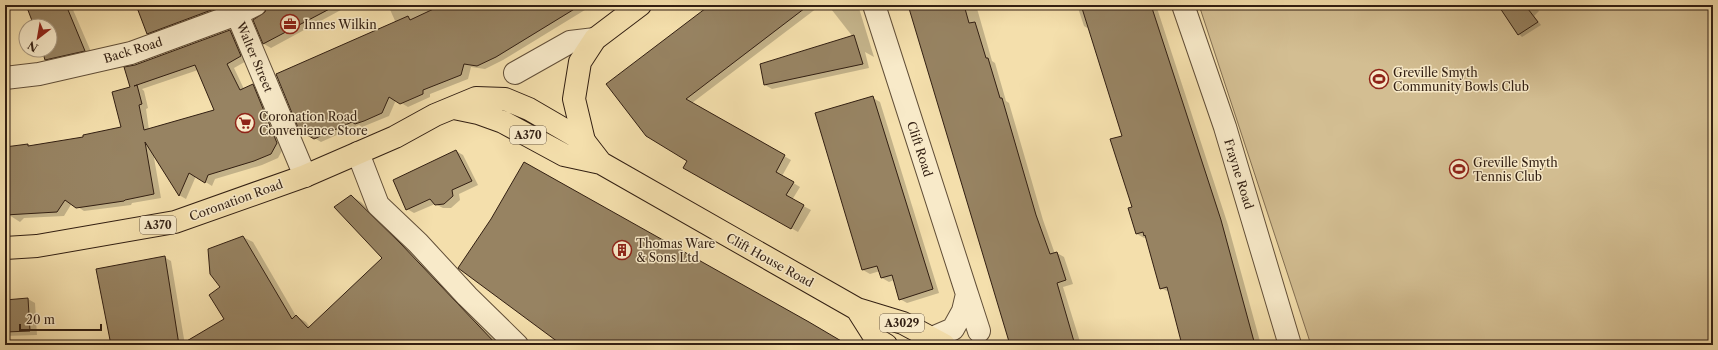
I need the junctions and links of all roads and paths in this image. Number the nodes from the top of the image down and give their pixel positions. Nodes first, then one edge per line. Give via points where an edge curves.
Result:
1 (640, 5) edge
2 (874, 5) edge
3 (1182, 5) edge
4 (242, 8) edge
5 (595, 39) junction
6 (515, 73) dead end
7 (5, 78) edge
8 (454, 108) junction
9 (584, 141) junction
10 (358, 152) junction
11 (601, 163) junction
12 (305, 176) junction
13 (5, 248) edge
14 (967, 294) junction
15 (857, 309) junction
16 (979, 331) dead end
17 (938, 342) edge
18 (517, 345) edge
19 (886, 345) edge
20 (1290, 345) edge

1 - 5 main road, Coronation Road
2 - 14 street, Clift Road
3 - 20 street, Frayne Road via 1225,127
4 - 7 street, Back Road via 131,53 39,74
4 - 12 street, Walter Street
5 - 6 street via 570,42
5 - 9 main road, Coronation Road via 580,62 574,99
8 - 9 main road, Coronation Road / A370 via 476,98 505,99 529,109
8 - 10 main road, Coronation Road / A370
8 - 11 main road, A370 via 503,122 564,155
9 - 11 main road, Coronation Road / A370
10 - 12 main road, Coronation Road / A370
10 - 18 street via 378,205
11 - 15 main road, Clift House Road / A3029
12 - 13 main road, Coronation Road / A370 via 175,222 37,246
14 - 16 street, Clift Road
14 - 17 street via 963,311 953,329
15 - 17 main road, Clift House Road / A3029 via 904,323
15 - 19 main road, Clift House Road / A3029 via 876,339

